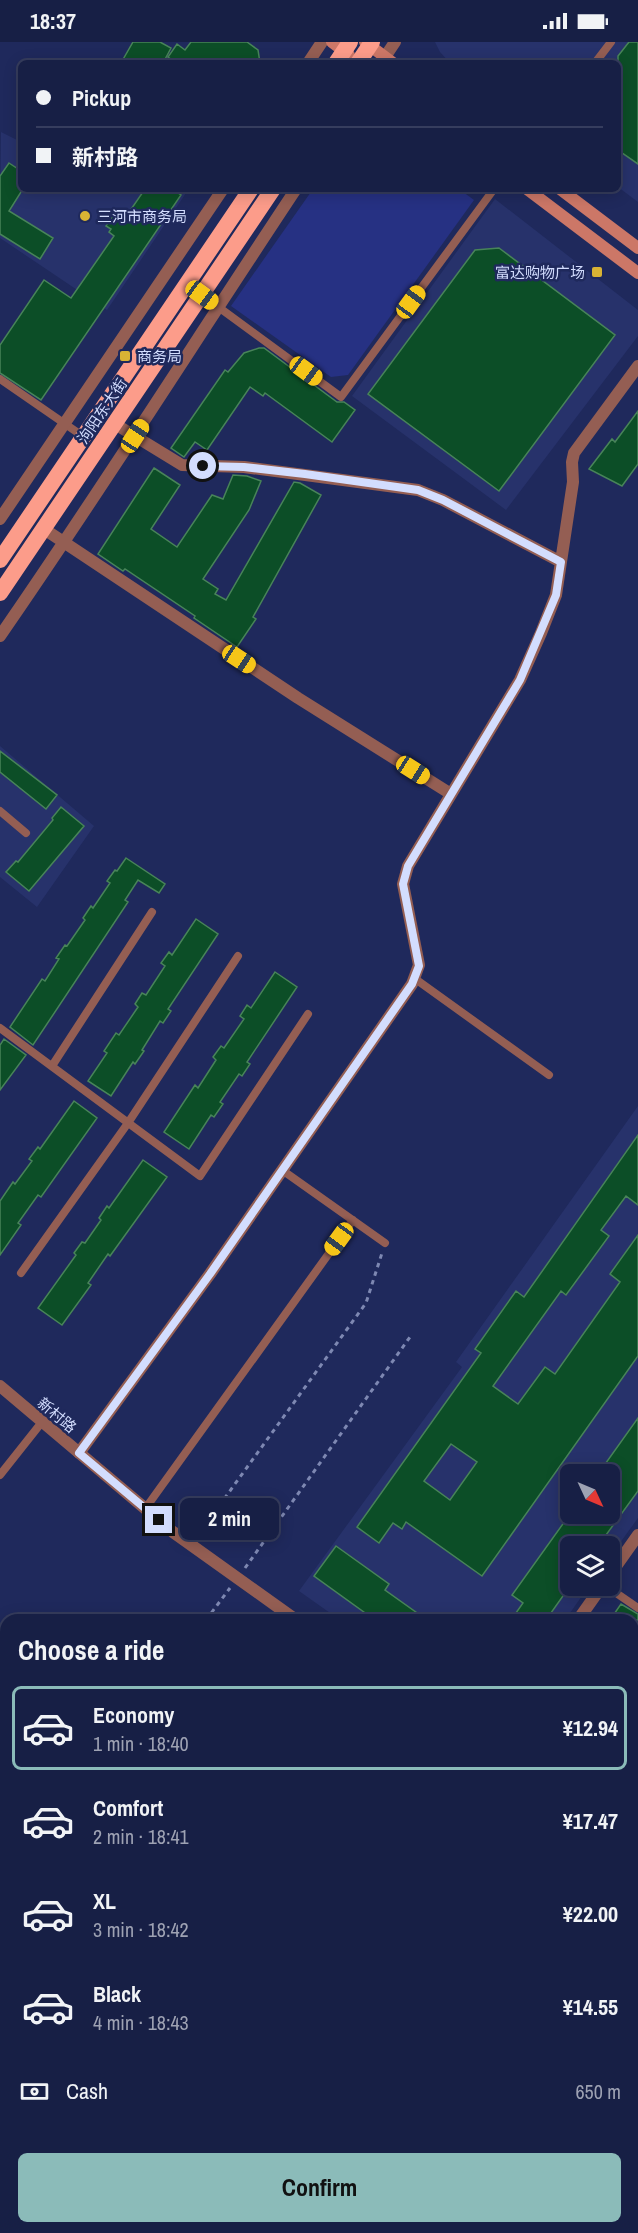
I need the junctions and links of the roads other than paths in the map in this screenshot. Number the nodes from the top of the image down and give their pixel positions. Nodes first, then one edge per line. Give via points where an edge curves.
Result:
1 (322, 42) edge
2 (395, 42) edge
3 (611, 42) edge
4 (355, 51) edge
5 (310, 60) edge
6 (383, 60) edge
7 (386, 60) edge
8 (597, 60) edge
9 (221, 192) edge
10 (249, 192) edge
11 (271, 192) edge
12 (294, 192) edge
13 (492, 192) edge
14 (531, 192) edge
15 (564, 192) edge
16 (638, 248) edge
17 (638, 273) edge
18 (202, 295) junction
19 (218, 306) junction
20 (638, 366) edge
21 (0, 380) edge
22 (65, 424) junction
23 (115, 424) junction
24 (135, 436) junction
25 (84, 437) junction
26 (0, 519) edge
27 (44, 529) junction
28 (64, 543) junction
29 (2, 552) edge
30 (561, 562) junction
31 (0, 593) edge
32 (0, 636) edge
33 (451, 794) junction
34 (0, 811) edge
35 (26, 833) dead end
36 (152, 912) dead end
37 (238, 956) dead end
38 (414, 978) junction
39 (308, 1014) dead end
40 (0, 1028) edge
41 (52, 1066) junction
42 (549, 1075) dead end
43 (128, 1123) junction
44 (282, 1170) junction
45 (353, 1220) junction
46 (385, 1243) road end
47 (21, 1273) dead end
48 (0, 1386) edge
49 (42, 1422) junction
50 (79, 1453) junction
51 (0, 1475) edge
52 (145, 1509) junction
53 (638, 1535) edge
54 (620, 1560) edge
55 (596, 1596) edge
56 (619, 1596) edge
57 (638, 1608) edge
58 (288, 1614) edge
59 (583, 1614) edge

1 - 5 street
2 - 7 street
3 - 8 lane
4 - 6 main road
9 - 22 street
10 - 25 highway, 泃阳东大街
11 - 18 highway, 泃阳东大街
12 - 19 street
13 - 19 lane via 341,397
14 - 17 main road
15 - 16 main road
18 - 19 lane
18 - 23 highway, 泃阳东大街
19 - 24 street
20 - 30 street via 574,453
21 - 22 lane
22 - 25 lane
22 - 26 street
23 - 24 street
23 - 27 highway, 泃阳东大街
24 - 28 street
24 - 30 street via 182,465 244,467 418,490
25 - 29 highway, 泃阳东大街
27 - 28 street
27 - 31 highway, 泃阳东大街
28 - 32 street
28 - 33 street
30 - 33 street via 556,595 520,680
33 - 38 street via 408,866 403,884 419,966
34 - 35 lane
36 - 41 lane
37 - 43 lane
38 - 42 lane
38 - 44 street
39 - 43 lane via 200,1176
40 - 41 lane
41 - 43 lane
43 - 47 lane
44 - 45 lane
44 - 50 street
45 - 46 lane
45 - 52 lane
48 - 49 street, 新村路
49 - 50 street, 新村路
49 - 51 lane
50 - 52 street, 新村路
52 - 58 street, 新村路
53 - 54 street
55 - 59 street
56 - 57 lane

